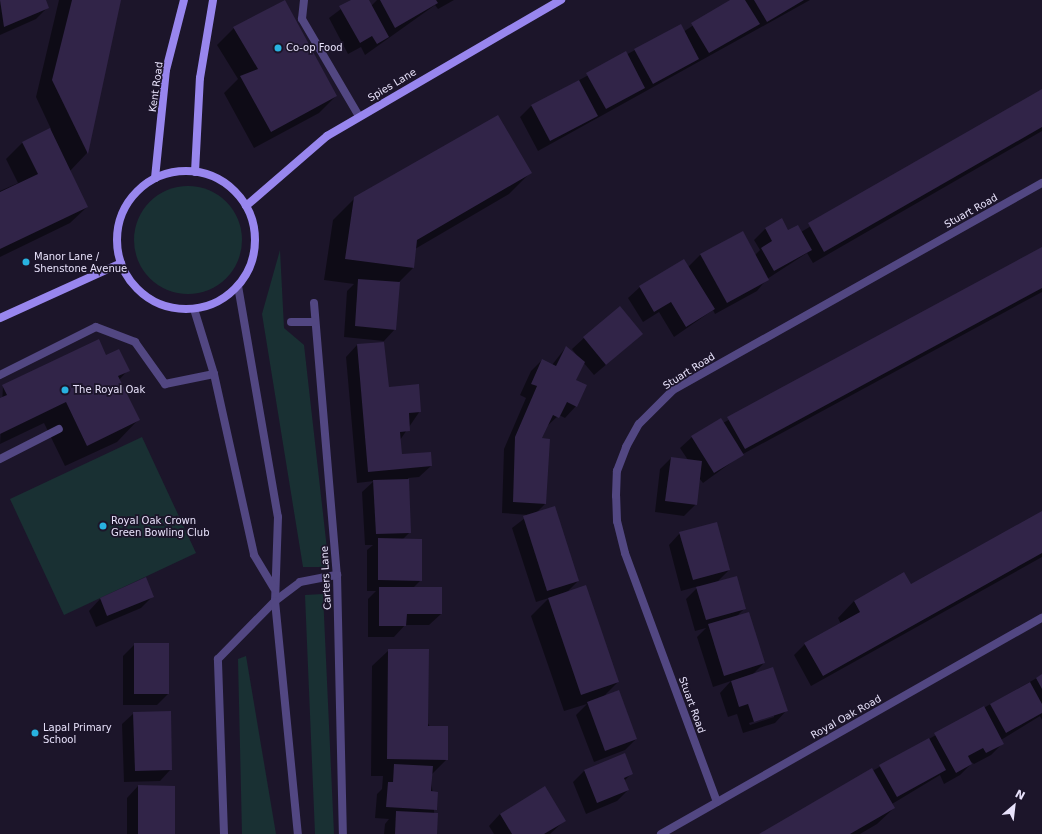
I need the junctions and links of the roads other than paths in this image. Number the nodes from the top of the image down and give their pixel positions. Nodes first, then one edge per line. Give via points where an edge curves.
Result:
1 (184, 0) edge
2 (213, 0) edge
3 (304, 0) edge
4 (561, 0) edge
5 (359, 116) junction
6 (195, 172) junction
7 (155, 178) junction
8 (1042, 183) edge
9 (246, 206) junction
10 (121, 264) junction
11 (238, 286) junction
12 (314, 303) dead end
13 (194, 309) junction
14 (0, 318) edge
15 (291, 322) dead end
16 (314, 322) junction
17 (214, 374) junction
18 (0, 375) edge
19 (59, 429) dead end
20 (0, 459) edge
21 (337, 575) junction
22 (275, 589) junction
23 (276, 601) junction
24 (1042, 618) edge
25 (717, 802) junction
26 (224, 834) edge
27 (298, 834) edge
28 (343, 834) edge
29 (661, 834) edge

1 - 7 main road, Kent Road via 166,70
2 - 6 main road via 200,78
3 - 5 street via 302,19
4 - 5 main road, Spies Lane
5 - 9 main road, Spies Lane via 327,136
6 - 7 main road
6 - 9 main road via 220,181
7 - 10 main road via 136,193 122,213 117,242
8 - 25 street, Stuart Road via 674,390 639,424 626,447 617,471 616,496 617,521 625,553
9 - 11 main road via 254,227 254,248 249,268
10 - 13 main road via 133,284 149,299 170,308
10 - 14 main road
11 - 13 main road via 220,301
11 - 22 street via 278,517
12 - 16 street, Carters Lane
13 - 17 street
15 - 16 street
16 - 21 street, Carters Lane
17 - 18 street via 165,384 135,342 96,327
17 - 22 street via 254,555
19 - 20 street
21 - 23 street via 300,582
21 - 28 street, Carters Lane
22 - 23 street
23 - 26 street via 218,659
23 - 27 street
24 - 25 street, Royal Oak Road
25 - 29 street, Royal Oak Road

